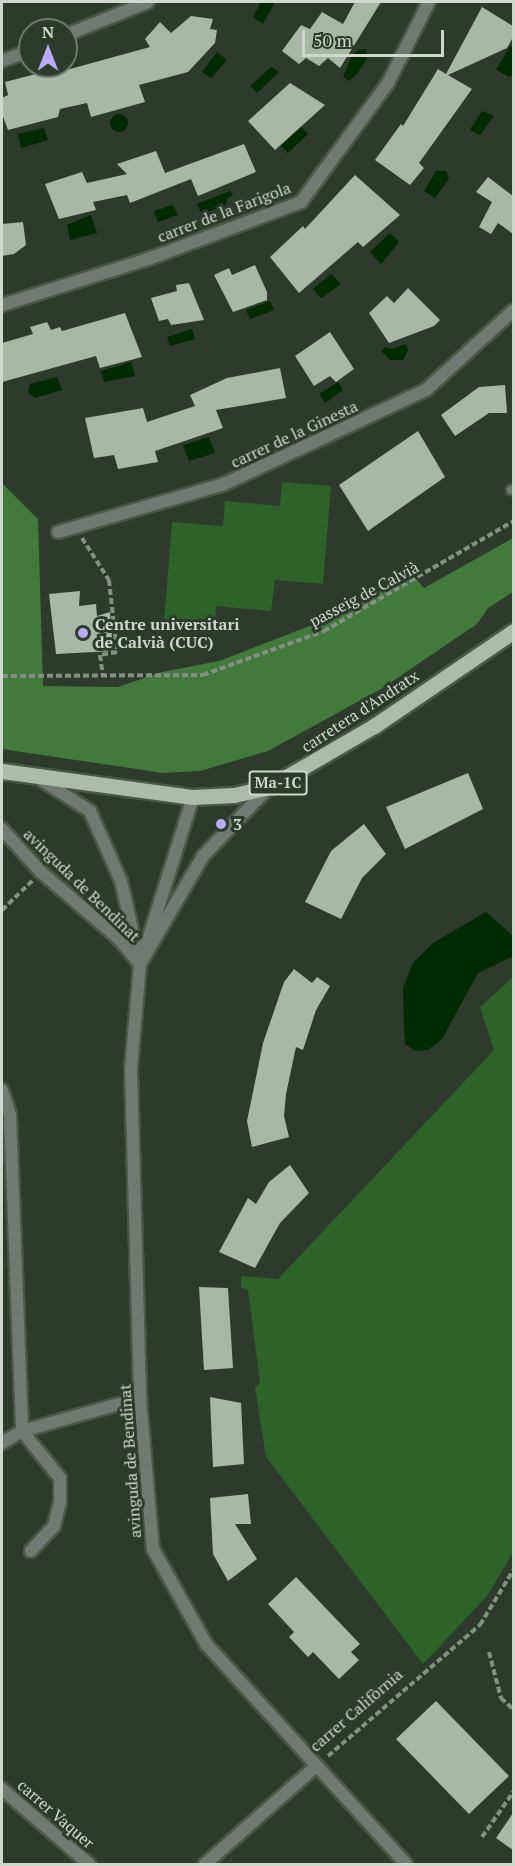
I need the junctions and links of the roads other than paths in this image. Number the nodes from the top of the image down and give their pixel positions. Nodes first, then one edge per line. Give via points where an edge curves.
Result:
1 (148, 2) edge
2 (429, 2) edge
3 (78, 30) edge
4 (18, 55) edge
5 (2, 61) edge
6 (2, 305) edge
7 (513, 310) edge
8 (58, 532) dead end
9 (513, 631) edge
10 (2, 771) edge
11 (36, 776) junction
12 (269, 787) junction
13 (193, 797) junction
14 (2, 829) edge
15 (140, 964) junction
16 (2, 1090) edge
17 (140, 1398) junction
18 (22, 1431) junction
19 (2, 1443) edge
20 (31, 1551) dead end
21 (316, 1766) junction
22 (2, 1789) edge
23 (89, 1864) edge
24 (205, 1864) edge
25 (406, 1864) edge

1 - 3 street
2 - 6 street, carrer de la Farigola via 388,83 301,202 148,259
4 - 5 street
7 - 8 street, carrer de la Ginesta via 426,390 224,484
9 - 12 main road, carretera d'Andratx / Ma-1C via 374,726
10 - 11 main road, carretera d'Andratx / Ma-1C
11 - 13 main road, carretera d'Andratx / Ma-1C
11 - 15 street, avinguda de Bendinat via 90,811 121,880
12 - 13 main road, carretera d'Andratx / Ma-1C via 234,795
12 - 15 street, avinguda de Bendinat via 203,856
13 - 15 street, avinguda de Bendinat
14 - 15 street, avinguda de Bendinat via 41,872 118,938
15 - 17 street, avinguda de Bendinat via 132,1070
16 - 18 street via 10,1115
17 - 18 street
17 - 21 street, avinguda de Bendinat via 153,1549 206,1644
18 - 19 street
18 - 20 street via 60,1478 54,1526
21 - 24 street, carrer Califòrnia
21 - 25 street, avinguda de Bendinat
22 - 23 street, carrer Vaquer

